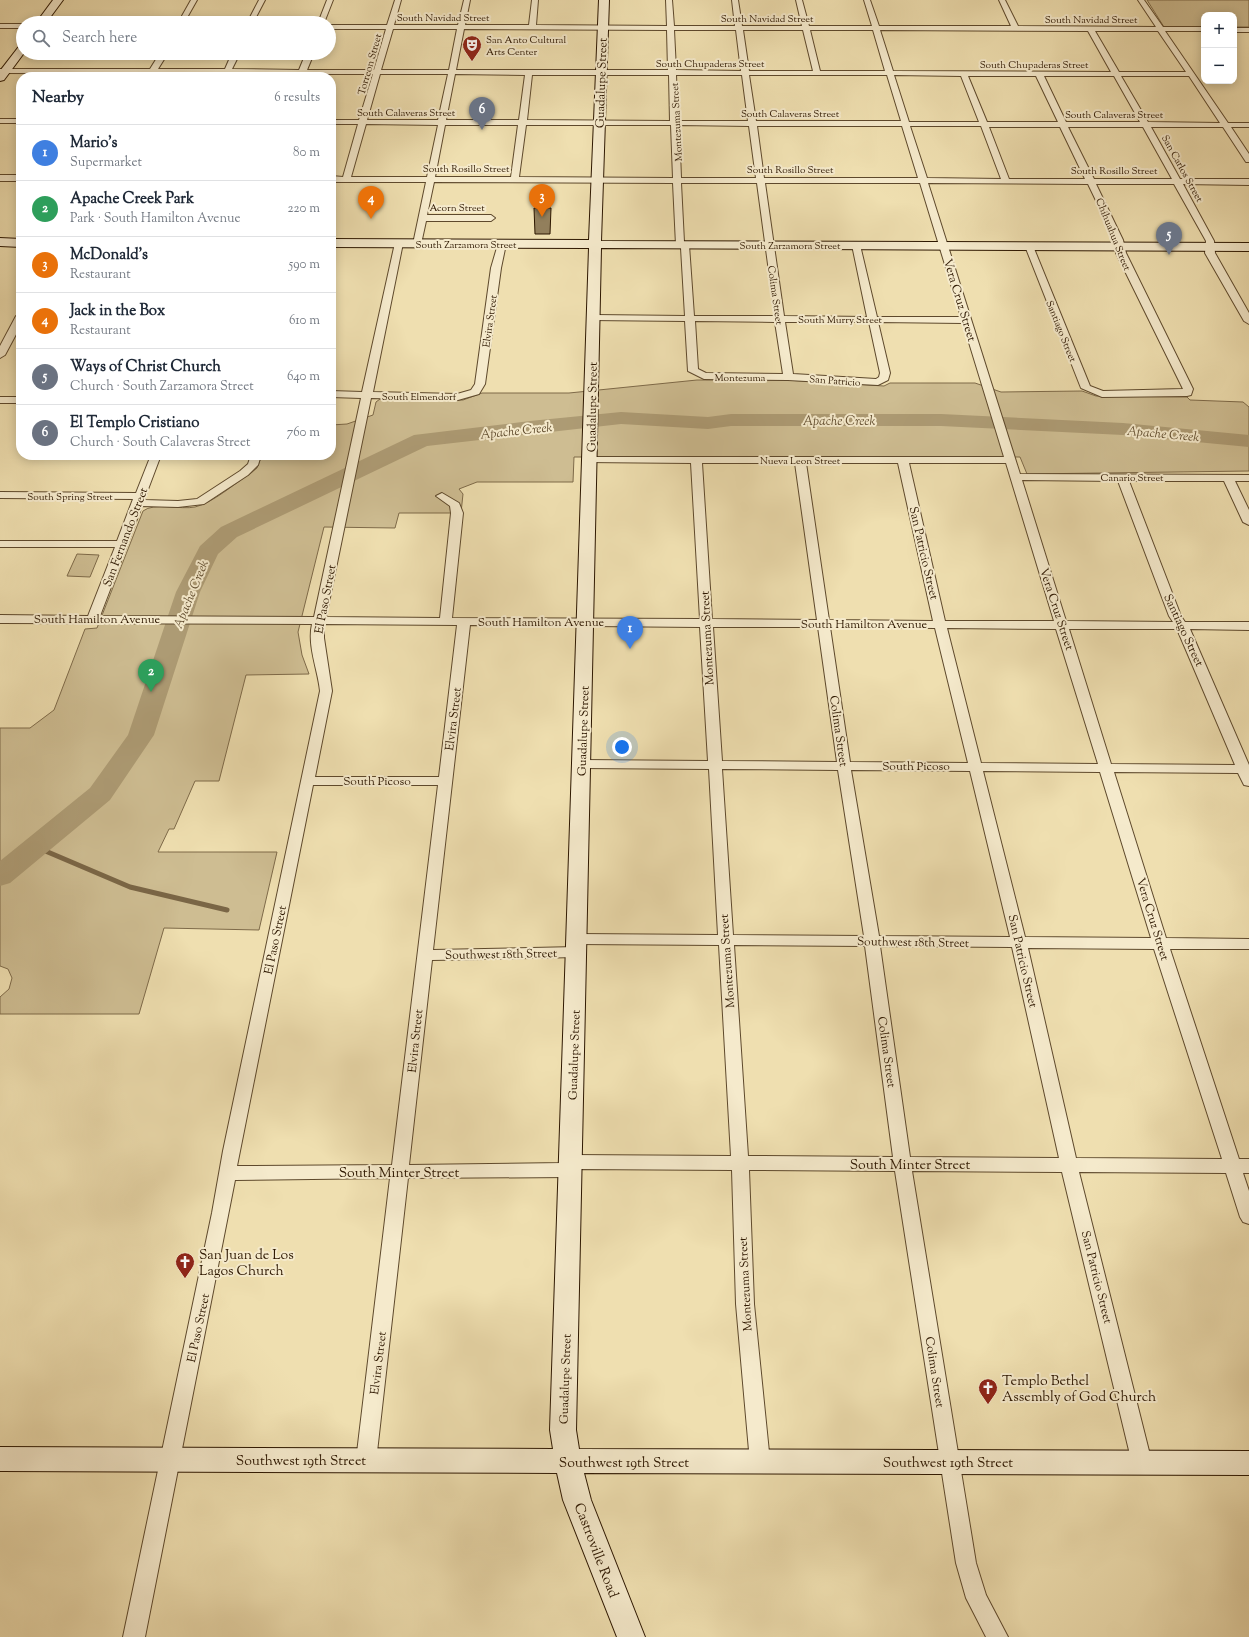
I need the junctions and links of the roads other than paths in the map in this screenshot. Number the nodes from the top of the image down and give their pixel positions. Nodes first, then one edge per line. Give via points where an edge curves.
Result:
1 (58, 0) edge
2 (194, 0) edge
3 (262, 0) edge
4 (330, 0) edge
5 (398, 0) edge
6 (467, 0) edge
7 (535, 0) edge
8 (604, 0) edge
9 (669, 0) edge
10 (735, 0) edge
11 (799, 0) edge
12 (867, 0) edge
13 (1002, 0) edge
14 (1141, 0) edge
15 (46, 16) edge
16 (185, 16) edge
17 (254, 16) edge
18 (324, 16) edge
19 (0, 26) edge
20 (16, 26) edge
21 (336, 27) edge
22 (391, 27) junction
23 (461, 27) junction
24 (532, 27) junction
25 (603, 27) junction
26 (670, 28) junction
27 (739, 28) junction
28 (806, 28) junction
29 (876, 28) junction
30 (1016, 29) junction
31 (1090, 29) junction
32 (1161, 29) junction
33 (1201, 29) edge
34 (1237, 30) edge
35 (1249, 30) edge
36 (16, 56) edge
37 (160, 60) edge
38 (232, 60) edge
39 (307, 60) edge
40 (153, 71) junction
41 (227, 71) junction
42 (378, 71) junction
43 (78, 72) edge
44 (252, 72) edge
45 (302, 72) edge
46 (452, 72) junction
47 (529, 72) junction
48 (602, 72) junction
49 (673, 72) junction
50 (2, 73) edge
51 (16, 73) edge
52 (336, 73) edge
53 (746, 73) junction
54 (817, 73) junction
55 (890, 73) junction
56 (964, 74) junction
57 (1039, 74) junction
58 (1116, 74) junction
59 (1192, 74) junction
60 (0, 121) edge
61 (16, 121) edge
62 (336, 122) edge
63 (363, 122) junction
64 (442, 122) junction
65 (521, 123) junction
66 (600, 123) junction
67 (676, 123) junction
68 (752, 123) junction
69 (905, 124) junction
70 (984, 124) junction
71 (1065, 124) junction
72 (1146, 125) junction
73 (1226, 125) junction
74 (1249, 125) edge
75 (1249, 160) edge
76 (0, 178) edge
77 (16, 178) edge
78 (336, 179) edge
79 (346, 179) junction
80 (430, 179) junction
81 (515, 179) junction
82 (598, 179) junction
83 (678, 179) junction
84 (760, 180) junction
85 (923, 180) junction
86 (1006, 181) junction
87 (1092, 181) junction
88 (1178, 181) junction
89 (1249, 182) edge
90 (422, 218) junction
91 (491, 218) dead end
92 (0, 242) edge
93 (16, 242) edge
94 (336, 243) edge
95 (399, 243) junction
96 (417, 244) junction
97 (502, 244) junction
98 (595, 244) junction
99 (682, 245) junction
100 (770, 245) junction
101 (856, 245) junction
102 (943, 246) junction
103 (1029, 246) junction
104 (1120, 246) junction
105 (1210, 247) junction
106 (1249, 247) edge
107 (594, 318) junction
108 (690, 319) junction
109 (779, 319) junction
110 (873, 320) junction
111 (966, 320) junction
112 (1249, 321) edge
113 (16, 325) edge
114 (0, 355) edge
115 (693, 371) joint
116 (788, 377) junction
117 (1186, 393) joint
118 (336, 394) edge
119 (368, 395) junction
120 (470, 395) joint
121 (0, 400) edge
122 (16, 400) edge
123 (591, 454) junction
124 (1008, 455) junction
125 (154, 460) edge
126 (254, 460) edge
127 (696, 460) junction
128 (800, 460) junction
129 (903, 460) junction
130 (1015, 477) junction
131 (1122, 477) junction
132 (1228, 477) junction
133 (1249, 478) edge
134 (0, 495) edge
135 (442, 496) dead end
136 (140, 500) junction
137 (1249, 522) edge
138 (0, 544) edge
139 (122, 544) junction
140 (0, 619) edge
141 (93, 619) junction
142 (318, 621) junction
143 (446, 621) junction
144 (464, 622) junction
145 (586, 622) junction
146 (706, 623) junction
147 (823, 624) junction
148 (941, 624) junction
149 (1062, 625) junction
150 (1182, 626) junction
151 (1249, 626) edge
152 (582, 764) junction
153 (714, 765) junction
154 (844, 766) junction
155 (976, 767) junction
156 (1107, 768) junction
157 (1246, 769) edge
158 (308, 781) junction
159 (445, 781) junction
160 (1249, 782) edge
161 (726, 940) junction
162 (872, 941) junction
163 (1019, 943) junction
164 (1160, 943) junction
165 (1249, 944) edge
166 (577, 946) junction
167 (425, 955) junction
168 (740, 1163) junction
169 (902, 1164) junction
170 (1070, 1165) junction
171 (571, 1166) junction
172 (1241, 1166) edge
173 (401, 1172) junction
174 (228, 1173) junction
175 (1249, 1218) edge
176 (0, 1459) edge
177 (171, 1460) junction
178 (366, 1461) junction
179 (568, 1462) junction
180 (760, 1462) junction
181 (949, 1462) junction
182 (1142, 1463) junction
183 (1249, 1463) edge
184 (134, 1637) edge
185 (631, 1637) edge
186 (997, 1637) edge

1 - 15 main road
2 - 16 street
3 - 17 street
4 - 18 street
5 - 22 street, Torreon Street
6 - 23 street
7 - 24 street
8 - 25 main road, Guadalupe Street
9 - 26 street, Montezuma Street
10 - 27 street, Colima Street
11 - 28 street
12 - 29 street, Vera Cruz Street
13 - 30 street
14 - 32 street
19 - 20 street
21 - 22 street, South Navidad Street
22 - 23 street, South Navidad Street
22 - 42 street, Torreon Street
23 - 24 street, South Navidad Street
23 - 46 street
24 - 25 street, South Navidad Street
25 - 26 street, South Navidad Street
25 - 48 main road, Guadalupe Street
26 - 27 street, South Navidad Street
26 - 49 street, Montezuma Street
27 - 28 street, South Navidad Street
27 - 53 street, Colima Street
28 - 29 street, South Navidad Street
28 - 54 street
29 - 30 street, South Navidad Street
29 - 55 street, Vera Cruz Street
30 - 31 street, South Navidad Street
31 - 32 street, South Navidad Street
31 - 58 street, San Carlos Street
32 - 33 street, South Navidad Street
32 - 59 street
34 - 35 street
36 - 50 main road
37 - 40 street
38 - 41 street
39 - 45 street
40 - 41 street, South Chupaderas Street
40 - 43 street, South Chupaderas Street
41 - 44 street, South Chupaderas Street
42 - 46 street, South Chupaderas Street
42 - 52 street, South Chupaderas Street
42 - 63 street, Torreon Street
46 - 47 street, South Chupaderas Street
46 - 64 street
47 - 48 street, South Chupaderas Street
47 - 65 street
48 - 49 street, South Chupaderas Street
48 - 66 main road, Guadalupe Street
49 - 53 street, South Chupaderas Street
49 - 67 street, Montezuma Street
50 - 51 street, South Chupaderas Street
53 - 54 street, South Chupaderas Street
53 - 68 street, Colima Street
54 - 55 street, South Chupaderas Street
55 - 56 street, South Chupaderas Street
55 - 69 street, Vera Cruz Street
56 - 57 street, South Chupaderas Street
56 - 70 street
57 - 58 street, South Chupaderas Street
57 - 71 street, Chihuahua Street
58 - 59 street, South Chupaderas Street
58 - 72 street, San Carlos Street
59 - 73 street
60 - 61 street
62 - 63 street, South Calaveras Street
63 - 64 street, South Calaveras Street
63 - 79 street, Torreon Street
64 - 65 street, South Calaveras Street
64 - 80 street
65 - 66 street, South Calaveras Street
65 - 81 street
66 - 67 street, South Calaveras Street
66 - 82 main road, Guadalupe Street
67 - 68 street, South Calaveras Street
67 - 83 street, Montezuma Street
68 - 69 street, South Calaveras Street
68 - 84 street, Colima Street
69 - 70 street, South Calaveras Street
69 - 85 street, Vera Cruz Street
70 - 71 street, South Calaveras Street
70 - 86 street
71 - 72 street, South Calaveras Street
71 - 87 street, Chihuahua Street
72 - 73 street, South Calaveras Street
72 - 88 street, San Carlos Street
73 - 74 street, South Calaveras Street
73 - 75 street
76 - 77 street
78 - 79 street, South Rosillo Street
79 - 80 street, South Rosillo Street
80 - 81 street, South Rosillo Street
80 - 90 street
81 - 82 street, South Rosillo Street
82 - 83 street, South Rosillo Street
82 - 98 main road, Guadalupe Street
83 - 84 street, South Rosillo Street
83 - 99 street, Montezuma Street
84 - 85 street, South Rosillo Street
84 - 100 street, Colima Street
85 - 86 street, South Rosillo Street
85 - 102 street, Vera Cruz Street
86 - 87 street, South Rosillo Street
87 - 88 street, South Rosillo Street
87 - 104 street, Chihuahua Street
88 - 89 street, South Rosillo Street
88 - 105 street, San Carlos Street via 1210,241
90 - 91 street, Acorn Street
90 - 96 street
92 - 93 main road
94 - 95 main road, South Zarzamora Street
95 - 96 main road, South Zarzamora Street
95 - 119 street, El Paso Street
96 - 97 main road, South Zarzamora Street
97 - 98 main road, South Zarzamora Street
97 - 120 street, Elvira Street via 496,268 480,384 478,390
98 - 99 main road, South Zarzamora Street
98 - 107 main road, Guadalupe Street
99 - 100 main road, South Zarzamora Street
99 - 108 street, Montezuma Street
100 - 101 main road, South Zarzamora Street
100 - 109 street, Colima Street
101 - 102 main road, South Zarzamora Street
101 - 110 street
102 - 103 main road, South Zarzamora Street
102 - 111 street, Vera Cruz Street
103 - 104 main road, South Zarzamora Street
103 - 117 street, Santiago Street via 1086,388 1102,394
104 - 105 main road, South Zarzamora Street
104 - 117 street, Chihuahua Street via 1120,253 1188,388
105 - 106 main road, South Zarzamora Street
105 - 112 street, San Carlos Street via 1210,252
107 - 108 street, South Murry Street
107 - 123 main road, Guadalupe Street
108 - 109 street, South Murry Street
108 - 115 street, Montezuma Street
109 - 110 street, South Murry Street
109 - 116 street, Colima Street
110 - 111 street, South Murry Street
110 - 116 street, San Patricio via 885,373 882,380 869,382
111 - 124 street, Vera Cruz Street
113 - 114 street
115 - 116 street, Montezuma via 704,376
118 - 119 street, South Elmendorf
119 - 120 street, South Elmendorf
119 - 142 street, El Paso Street
121 - 122 street
123 - 127 street, Nueva Leon Street
123 - 145 main road, Guadalupe Street
124 - 129 street, Nueva Leon Street
124 - 130 street, Vera Cruz Street
125 - 136 street, San Fernando Street
126 - 136 street, South Spring Street via 244,473 200,502 178,504
127 - 128 street, Nueva Leon Street
127 - 146 street, Montezuma Street
128 - 129 street, Nueva Leon Street
128 - 147 street, Colima Street
129 - 148 street, San Patricio Street
130 - 131 street, Canario Street
130 - 149 street, Vera Cruz Street
131 - 132 street, Canario Street
131 - 150 street, Santiago Street via 1175,616
132 - 133 street, Canario Street
132 - 137 street
134 - 136 street, South Spring Street
135 - 143 street via 455,505 457,513
136 - 139 street, San Fernando Street
138 - 139 street
139 - 141 street, San Fernando Street
140 - 141 street, South Hamilton Avenue
141 - 142 street, South Hamilton Avenue
142 - 143 street, South Hamilton Avenue
142 - 158 street, El Paso Street via 317,647 326,674 326,690
143 - 144 street, South Hamilton Avenue
144 - 145 street, South Hamilton Avenue
144 - 159 street, Elvira Street
145 - 146 street, South Hamilton Avenue
145 - 152 main road, Guadalupe Street
146 - 147 street, South Hamilton Avenue
146 - 153 street, Montezuma Street
147 - 148 street, South Hamilton Avenue
147 - 154 street, Colima Street
148 - 149 street, South Hamilton Avenue
148 - 155 street, San Patricio Street
149 - 150 street, South Hamilton Avenue
149 - 156 street, Vera Cruz Street
150 - 151 street, South Hamilton Avenue
150 - 157 street, Santiago Street
152 - 153 street, South Picoso
152 - 166 main road, Guadalupe Street
153 - 154 street, South Picoso
153 - 161 street, Montezuma Street
154 - 155 street, South Picoso
154 - 162 street, Colima Street
155 - 156 street, South Picoso
155 - 163 street, San Patricio Street
156 - 157 street, South Picoso
156 - 164 street, Vera Cruz Street
157 - 160 street, Santiago Street
158 - 159 street, South Picoso
158 - 174 street, El Paso Street
159 - 167 street, Elvira Street
161 - 162 street, Southwest 18th Street
161 - 166 street, Southwest 18th Street
161 - 168 street, Montezuma Street
162 - 163 street, Southwest 18th Street
162 - 169 street, Colima Street
163 - 164 street, Southwest 18th Street
163 - 170 street, San Patricio Street
164 - 165 street, Southwest 18th Street
164 - 172 street, Vera Cruz Street
166 - 167 street, Southwest 18th Street
166 - 171 main road, Guadalupe Street
167 - 173 street, Elvira Street
168 - 169 street, South Minter Street
168 - 171 street, South Minter Street
168 - 180 street, Montezuma Street via 745,1304
169 - 170 street, South Minter Street
169 - 181 street, Colima Street
170 - 172 street, South Minter Street
170 - 182 street, San Patricio Street
171 - 173 street, South Minter Street
171 - 179 main road, Guadalupe Street via 563,1430
172 - 175 street, Vera Cruz Street
173 - 174 street, South Minter Street
173 - 178 street, Elvira Street
174 - 177 street, El Paso Street
176 - 177 main road, Southwest 19th Street
177 - 178 main road, Southwest 19th Street
177 - 184 street, El Paso Street
178 - 179 main road, Southwest 19th Street
179 - 180 main road, Southwest 19th Street
179 - 185 main road, Castroville Road via 577,1500
180 - 181 main road, Southwest 19th Street
181 - 182 main road, Southwest 19th Street
181 - 186 street, Colima Street via 966,1563 976,1598
182 - 183 main road, Southwest 19th Street

